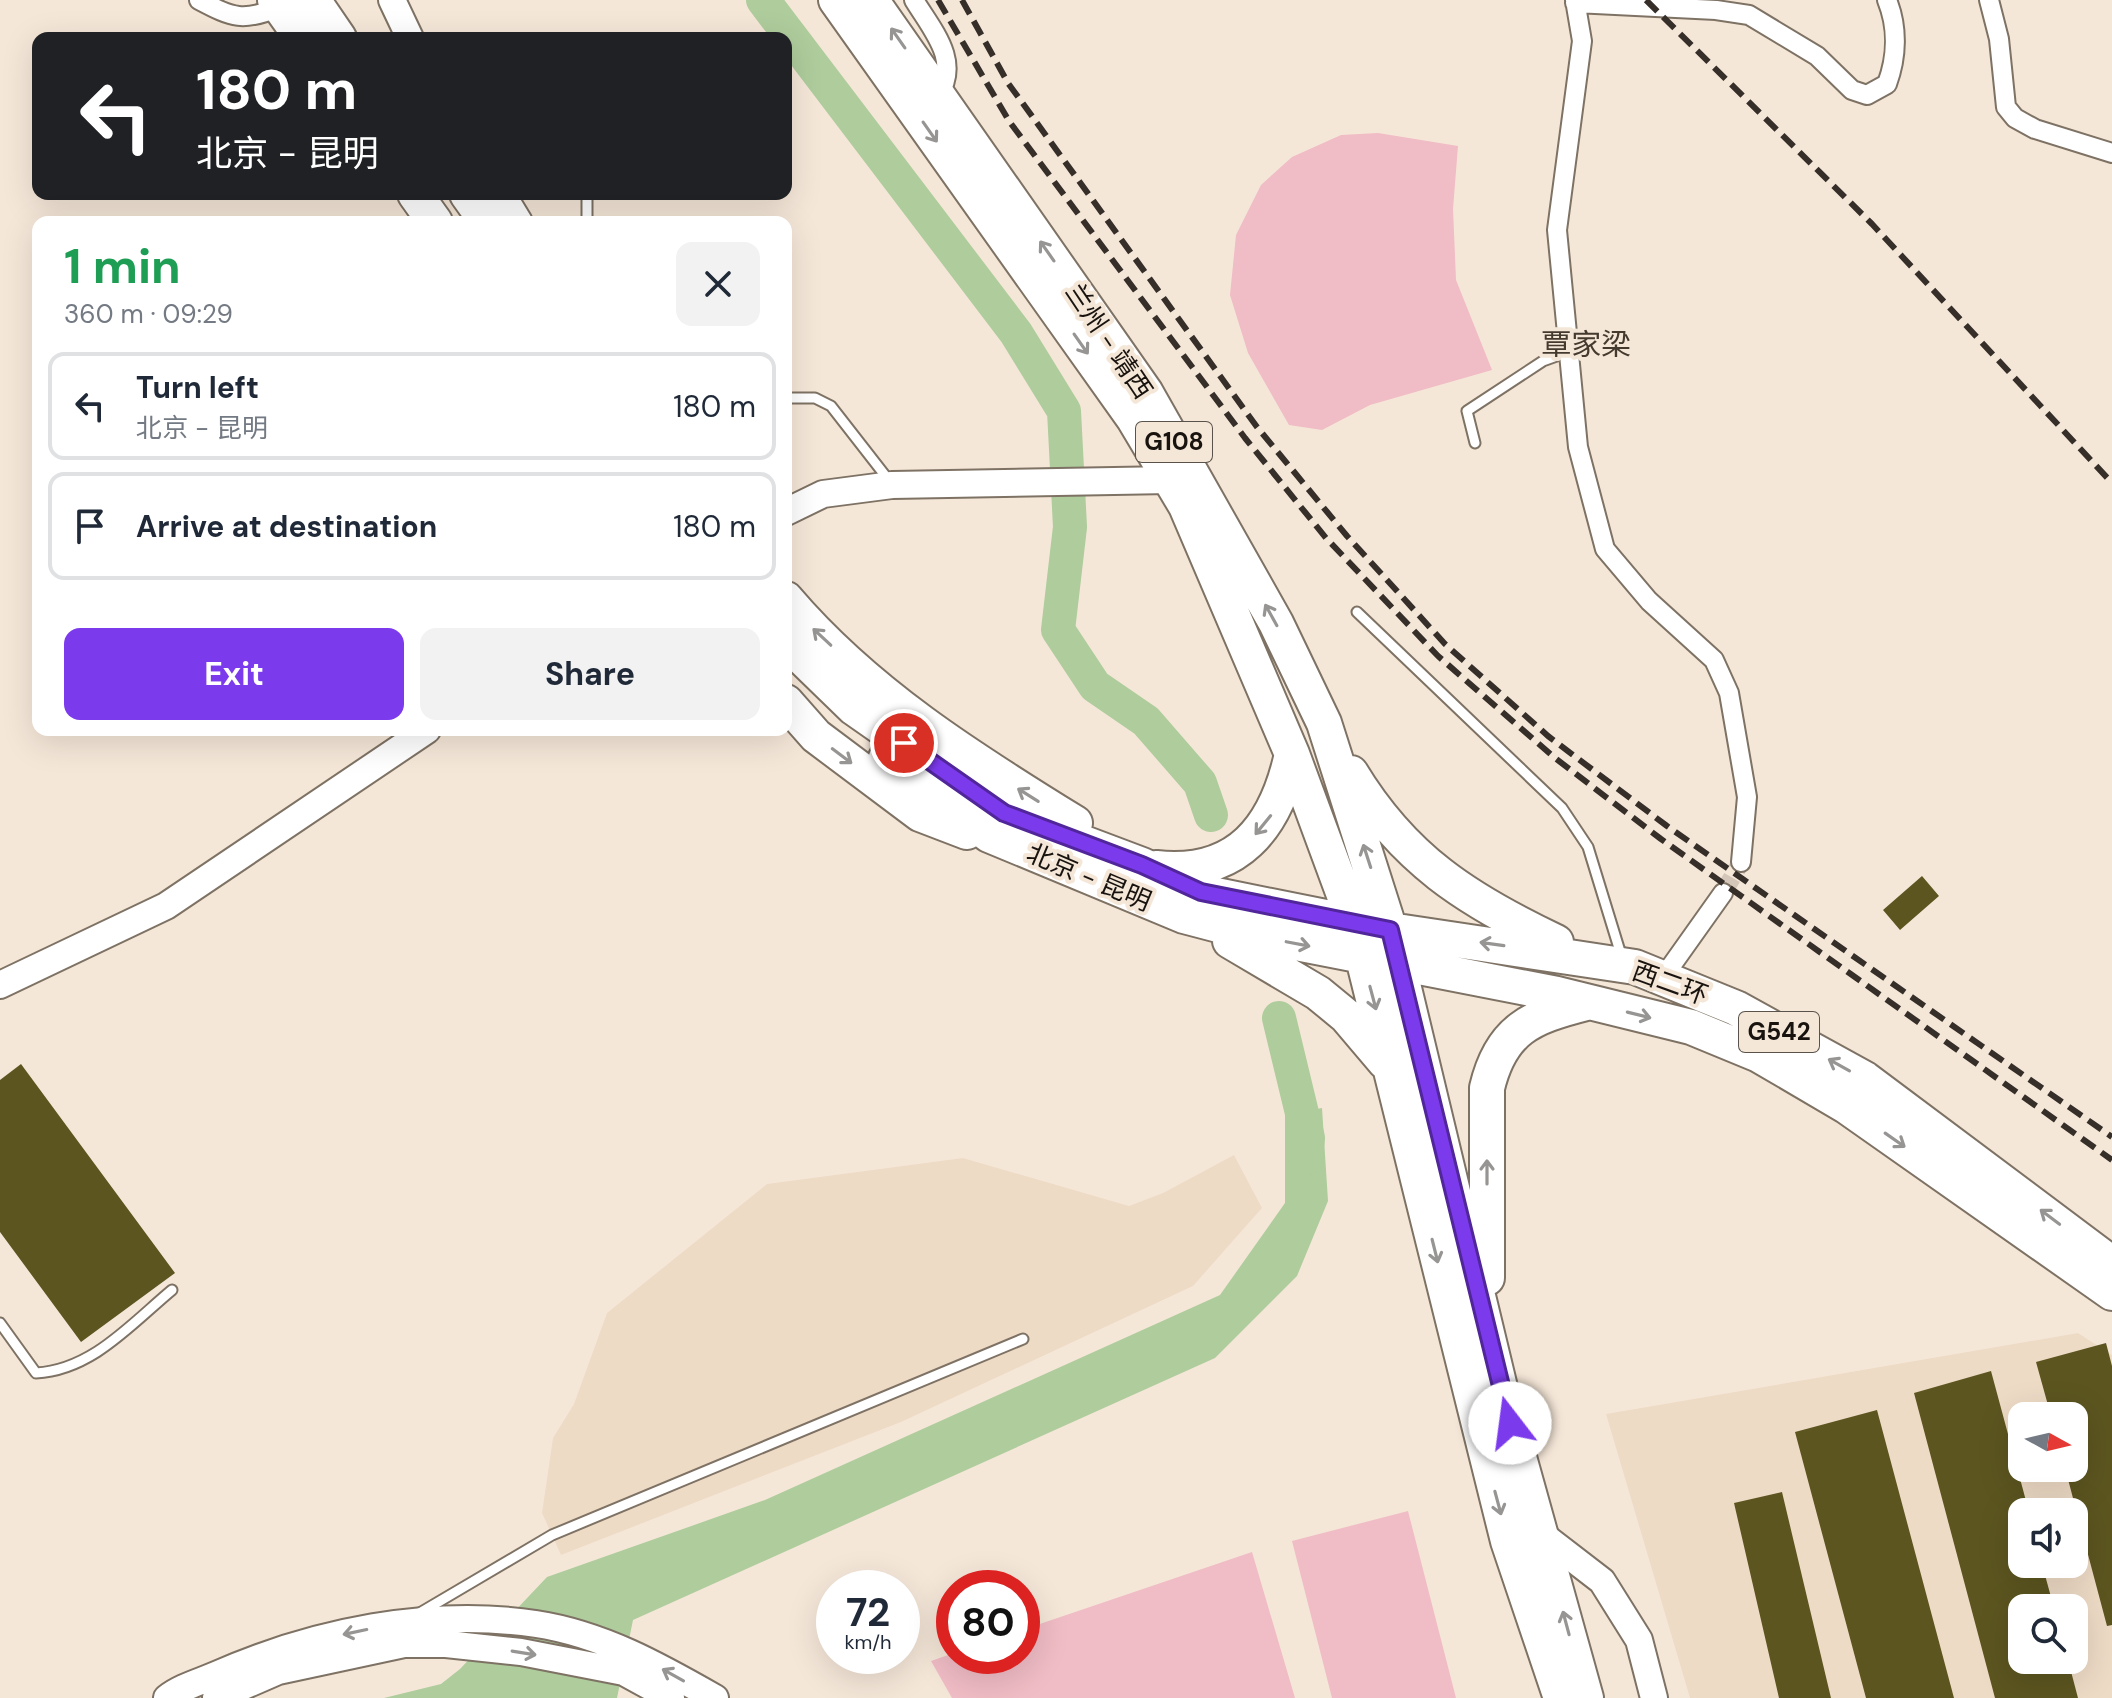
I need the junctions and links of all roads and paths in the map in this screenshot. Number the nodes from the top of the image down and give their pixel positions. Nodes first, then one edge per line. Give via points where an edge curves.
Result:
1 (199, 0) edge
2 (313, 0) edge
3 (334, 0) edge
4 (392, 0) edge
5 (836, 0) edge
6 (871, 0) edge
7 (914, 0) edge
8 (1887, 0) edge
9 (1989, 0) edge
10 (1575, 1) edge
11 (277, 3) edge
12 (298, 32) edge
13 (335, 32) edge
14 (356, 32) edge
15 (407, 32) edge
16 (938, 96) junction
17 (2112, 153) edge
18 (1568, 352) junction
19 (792, 398) edge
20 (1475, 443) dead end
21 (1170, 480) junction
22 (892, 485) junction
23 (792, 509) edge
24 (792, 606) edge
25 (1357, 612) dead end
26 (792, 649) edge
27 (792, 676) edge
28 (792, 709) edge
29 (846, 716) junction
30 (1324, 723) junction
31 (418, 736) edge
32 (1292, 754) junction
33 (1741, 862) tunnel mouth
34 (1142, 865) junction
35 (1116, 890) junction
36 (1723, 893) tunnel mouth
37 (1184, 916) junction
38 (1354, 922) junction
39 (1394, 946) junction
40 (1361, 956) junction
41 (1589, 958) junction
42 (1624, 965) junction
43 (1664, 976) junction
44 (0, 985) edge
45 (1588, 1002) junction
46 (1391, 1069) junction
47 (2112, 1264) edge
48 (172, 1290) dead end
49 (2112, 1293) edge
50 (0, 1323) edge
51 (1487, 1334) junction
52 (1023, 1339) dead end
53 (1541, 1534) junction
54 (403, 1633) junction
55 (628, 1662) junction
56 (167, 1698) edge
57 (216, 1698) edge
58 (671, 1698) edge
59 (715, 1698) edge
60 (1561, 1698) edge
61 (1586, 1698) edge
62 (1654, 1698) edge

1 - 11 street via 231,17 254,17
2 - 13 highway
3 - 14 highway
4 - 15 street
5 -> 21 highway, 兰州 - 靖西 / G108 via 1134,419
16 -> 6 highway, 兰州 - 靖西 / G108
7 - 16 street via 943,47 949,71
8 - 10 street via 1895,29 1892,70 1887,84 1867,95 1852,90 1817,56 1749,15
9 - 17 street via 2006,107 2035,129
10 - 18 street via 1582,41 1557,230
11 - 12 highway
30 -> 16 highway, 兰州 - 靖西 / G108 via 1276,623 1146,393
18 - 20 lane via 1543,361 1467,411
18 - 33 street via 1578,447 1605,549 1649,601 1714,660 1729,693 1747,797
19 - 22 lane via 815,398 831,406
21 - 22 street
21 - 32 highway, 兰州 - 靖西 / G108 via 1186,506
22 - 23 street via 823,494
34 -> 24 highway via 984,767 876,688
25 - 42 lane via 1562,808 1588,847
26 - 29 highway, 北京 - 昆明
27 - 29 highway, 北京 - 昆明
28 -> 35 highway via 816,736 920,814
29 - 34 highway, 北京 - 昆明 via 1004,813
29 - 35 highway, 北京 - 昆明 via 989,835
39 -> 30 highway, 兰州 - 靖西 / G108
30 - 41 highway via 1357,783 1424,862 1487,909
31 - 44 street via 166,906
32 -> 34 highway via 1277,807 1248,842 1190,868
32 - 38 highway, 兰州 - 靖西 / G108
34 - 38 highway, 北京 - 昆明 via 1201,892
35 - 37 highway, 北京 - 昆明
36 - 43 street
37 -> 40 highway, 北京 - 昆明
37 - 46 highway via 1318,993 1346,1016
38 - 39 highway, 北京 - 昆明
38 - 40 highway, G108
39 - 40 highway, 北京 - 昆明
41 -> 39 highway, 西二环 / G542
39 - 45 highway, 西二环 / G542
39 - 51 highway, G108
40 -> 46 highway, G108
41 - 42 highway, 西二环 / G542
42 - 43 highway, 西二环 / G542
47 -> 43 highway, 西二环 / G542 via 1865,1079 1736,1008
45 -> 49 highway, 西二环 / G542 via 1691,1027 1759,1055 1846,1106
51 -> 45 highway via 1487,1088 1493,1063 1508,1038 1532,1019
46 -> 60 highway, G108 via 1508,1541
48 - 50 lane via 86,1360 60,1372 36,1373
51 - 53 highway, G108
52 - 54 lane via 552,1535
61 -> 53 highway, G108
53 - 62 street via 1602,1581 1639,1640
54 -> 55 street via 446,1644
54 - 55 street via 460,1619 538,1624
54 -> 56 street via 271,1650
54 - 57 street via 278,1671
55 - 58 street
59 -> 55 street

